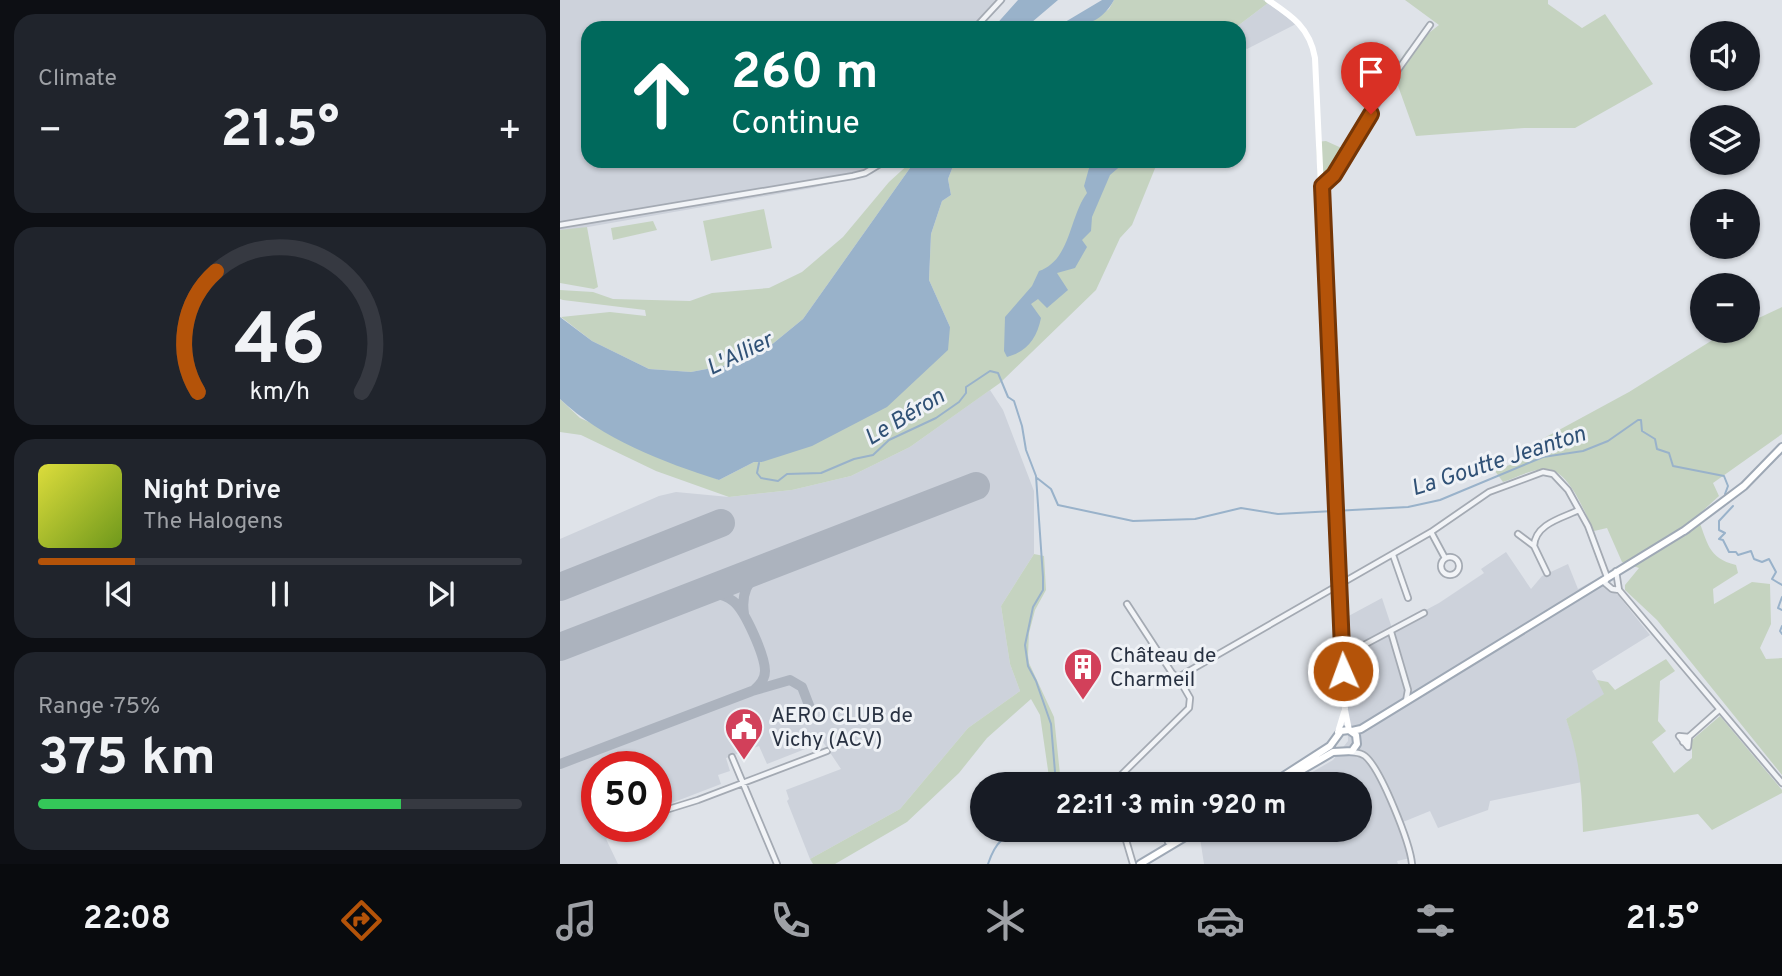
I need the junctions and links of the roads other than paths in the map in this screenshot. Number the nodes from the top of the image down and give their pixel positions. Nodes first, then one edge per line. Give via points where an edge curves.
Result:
1 (1001, 0) edge
2 (1268, 0) edge
3 (982, 21) edge
4 (1430, 25) dead end
5 (873, 168) edge
6 (1322, 186) junction
7 (560, 225) edge
8 (1782, 447) edge
9 (1579, 510) junction
10 (1431, 533) junction
11 (1518, 534) dead end
12 (1534, 546) junction
13 (1393, 555) junction
14 (1445, 558) junction
15 (1547, 573) dead end
16 (1617, 573) junction
17 (1606, 580) junction
18 (1339, 586) junction
19 (1619, 590) junction
20 (1408, 598) dead end
21 (1127, 604) dead end
22 (1424, 613) dead end
23 (1391, 632) junction
24 (1342, 652) junction
25 (1684, 668) junction
26 (1678, 674) dead end
27 (1179, 679) junction
28 (1439, 682) junction
29 (1408, 690) junction
30 (1417, 695) junction
31 (1406, 701) junction
32 (1398, 706) junction
33 (1345, 710) junction
34 (1719, 710) junction
35 (1347, 720) junction
36 (1351, 730) junction
37 (1338, 732) junction
38 (1335, 740) junction
39 (1357, 742) junction
40 (1683, 742) dead end
41 (827, 751) dead end
42 (1340, 751) junction
43 (1349, 752) junction
44 (1361, 753) junction
45 (732, 757) dead end
46 (1124, 772) edge
47 (1291, 772) edge
48 (1299, 772) edge
49 (743, 783) junction
50 (1782, 783) edge
51 (672, 807) edge
52 (1127, 842) edge
53 (1177, 842) edge
54 (1183, 842) edge
55 (777, 864) edge
56 (1133, 864) edge
57 (1144, 864) edge
58 (1412, 864) edge

1 - 3 street
2 - 6 main road via 1301,24 1313,47
4 - 6 street via 1334,175
5 - 7 street via 852,176
6 - 18 main road
8 - 16 main road via 1744,486
9 - 10 street via 1559,478 1543,472 1489,492
9 - 12 street via 1544,526
9 - 17 street
10 - 13 street
10 - 14 street
11 - 12 street
12 - 15 street
13 - 18 street
13 - 20 street
14 - 14 street via 1441,569 1446,575 1455,574 1458,562
16 - 17 main road
16 - 19 street
17 - 19 street
17 - 28 main road
18 - 24 main road
18 - 27 street
19 - 25 street
21 - 27 street
22 - 23 street
23 - 24 street
23 - 29 street
24 - 33 main road
25 - 26 street
25 - 34 street
27 - 46 street via 1190,698 1189,708
28 - 30 main road
28 - 39 main road via 1363,733
29 - 30 street
29 - 31 street
30 - 31 main road
31 - 32 main road
32 - 35 main road via 1360,726
32 - 36 main road via 1361,729
33 - 35 main road
33 - 37 main road
34 - 40 street
34 - 50 street
35 - 36 main road
36 - 37 main road
36 - 39 main road
37 - 38 main road
38 - 42 main road
38 - 47 main road
39 - 43 main road
39 - 44 street
41 - 49 street
42 - 43 main road
42 - 48 main road
43 - 44 street
44 - 58 street via 1382,783 1409,844
45 - 49 street
49 - 51 street
49 - 55 street
52 - 56 street
53 - 57 main road
54 - 57 main road

